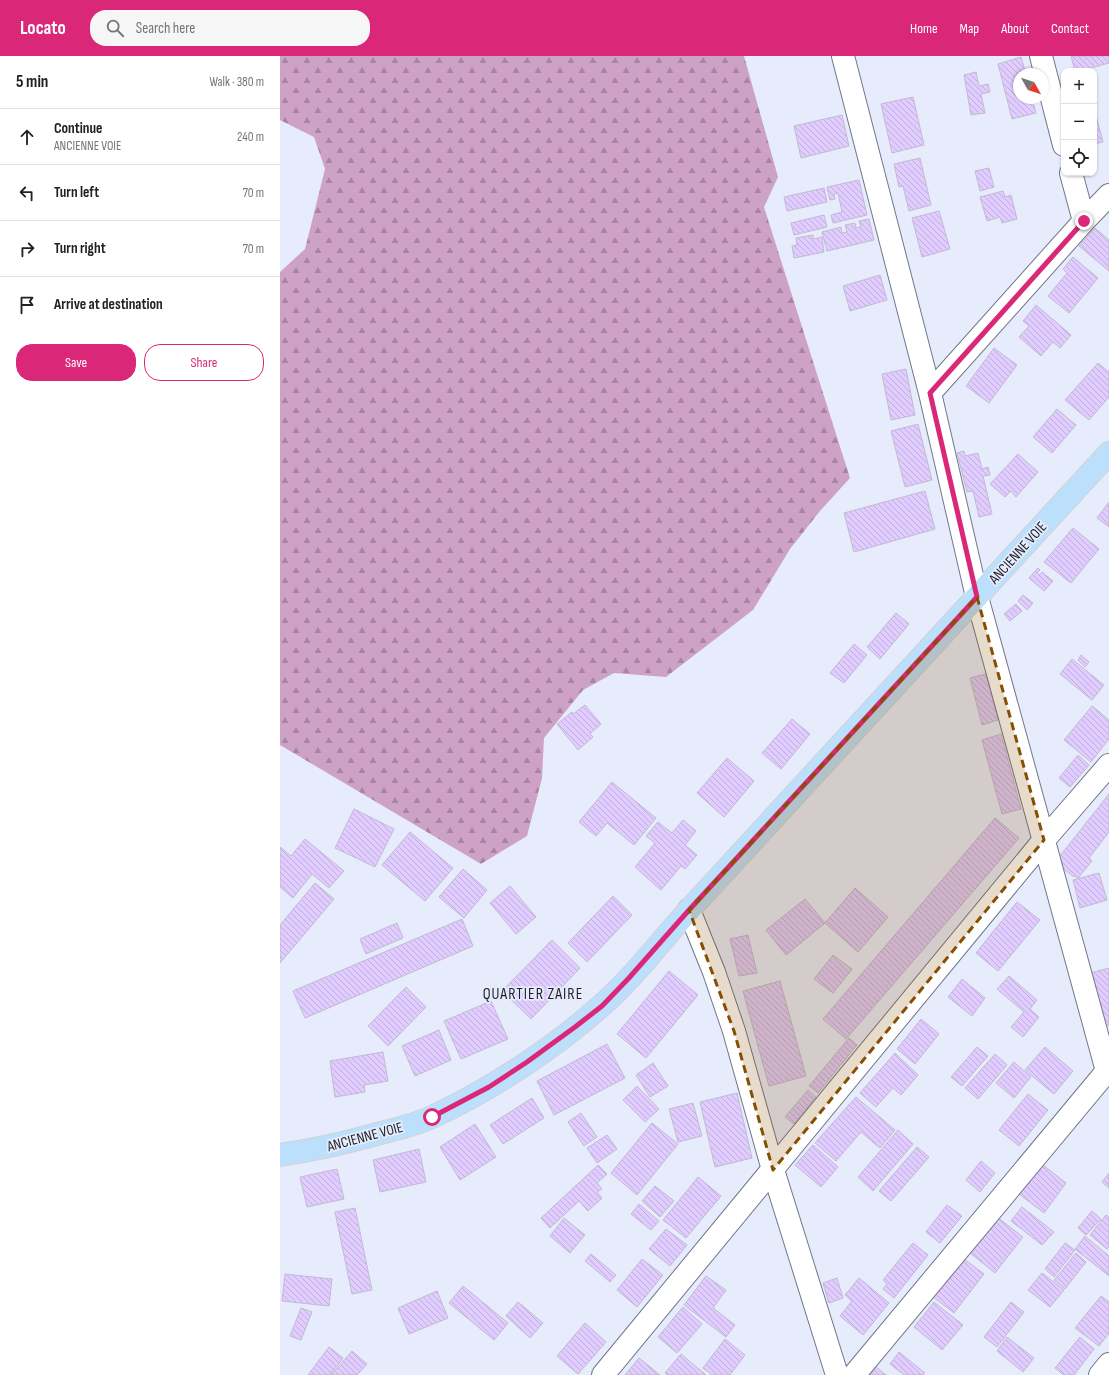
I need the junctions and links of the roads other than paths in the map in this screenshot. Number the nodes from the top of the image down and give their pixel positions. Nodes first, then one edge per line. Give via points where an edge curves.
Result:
1 (843, 56) edge
2 (1041, 56) edge
3 (1063, 140) edge
4 (1072, 176) edge
5 (1109, 195) edge
6 (1084, 221) junction
7 (930, 393) junction
8 (1109, 453) edge
9 (977, 597) junction
10 (1109, 765) edge
11 (1044, 840) junction
12 (689, 910) junction
13 (1108, 1071) edge
14 (280, 1155) edge
15 (774, 1170) junction
16 (1109, 1364) edge
17 (603, 1375) edge
18 (837, 1375) edge
19 (854, 1375) edge
20 (1100, 1375) edge

1 - 7 street
2 - 3 street
4 - 6 street
5 - 6 street
6 - 7 street
7 - 9 street
8 - 9 main road, ANCIENNE VOIE
9 - 11 street
9 - 12 main road, ANCIENNE VOIE
10 - 11 street
11 - 13 street
11 - 15 street
12 - 14 main road, ANCIENNE VOIE via 602,1006 550,1046 489,1087 432,1117 405,1127 317,1150
12 - 15 street via 734,1031
13 - 19 street
15 - 17 street
15 - 18 street
16 - 20 street

